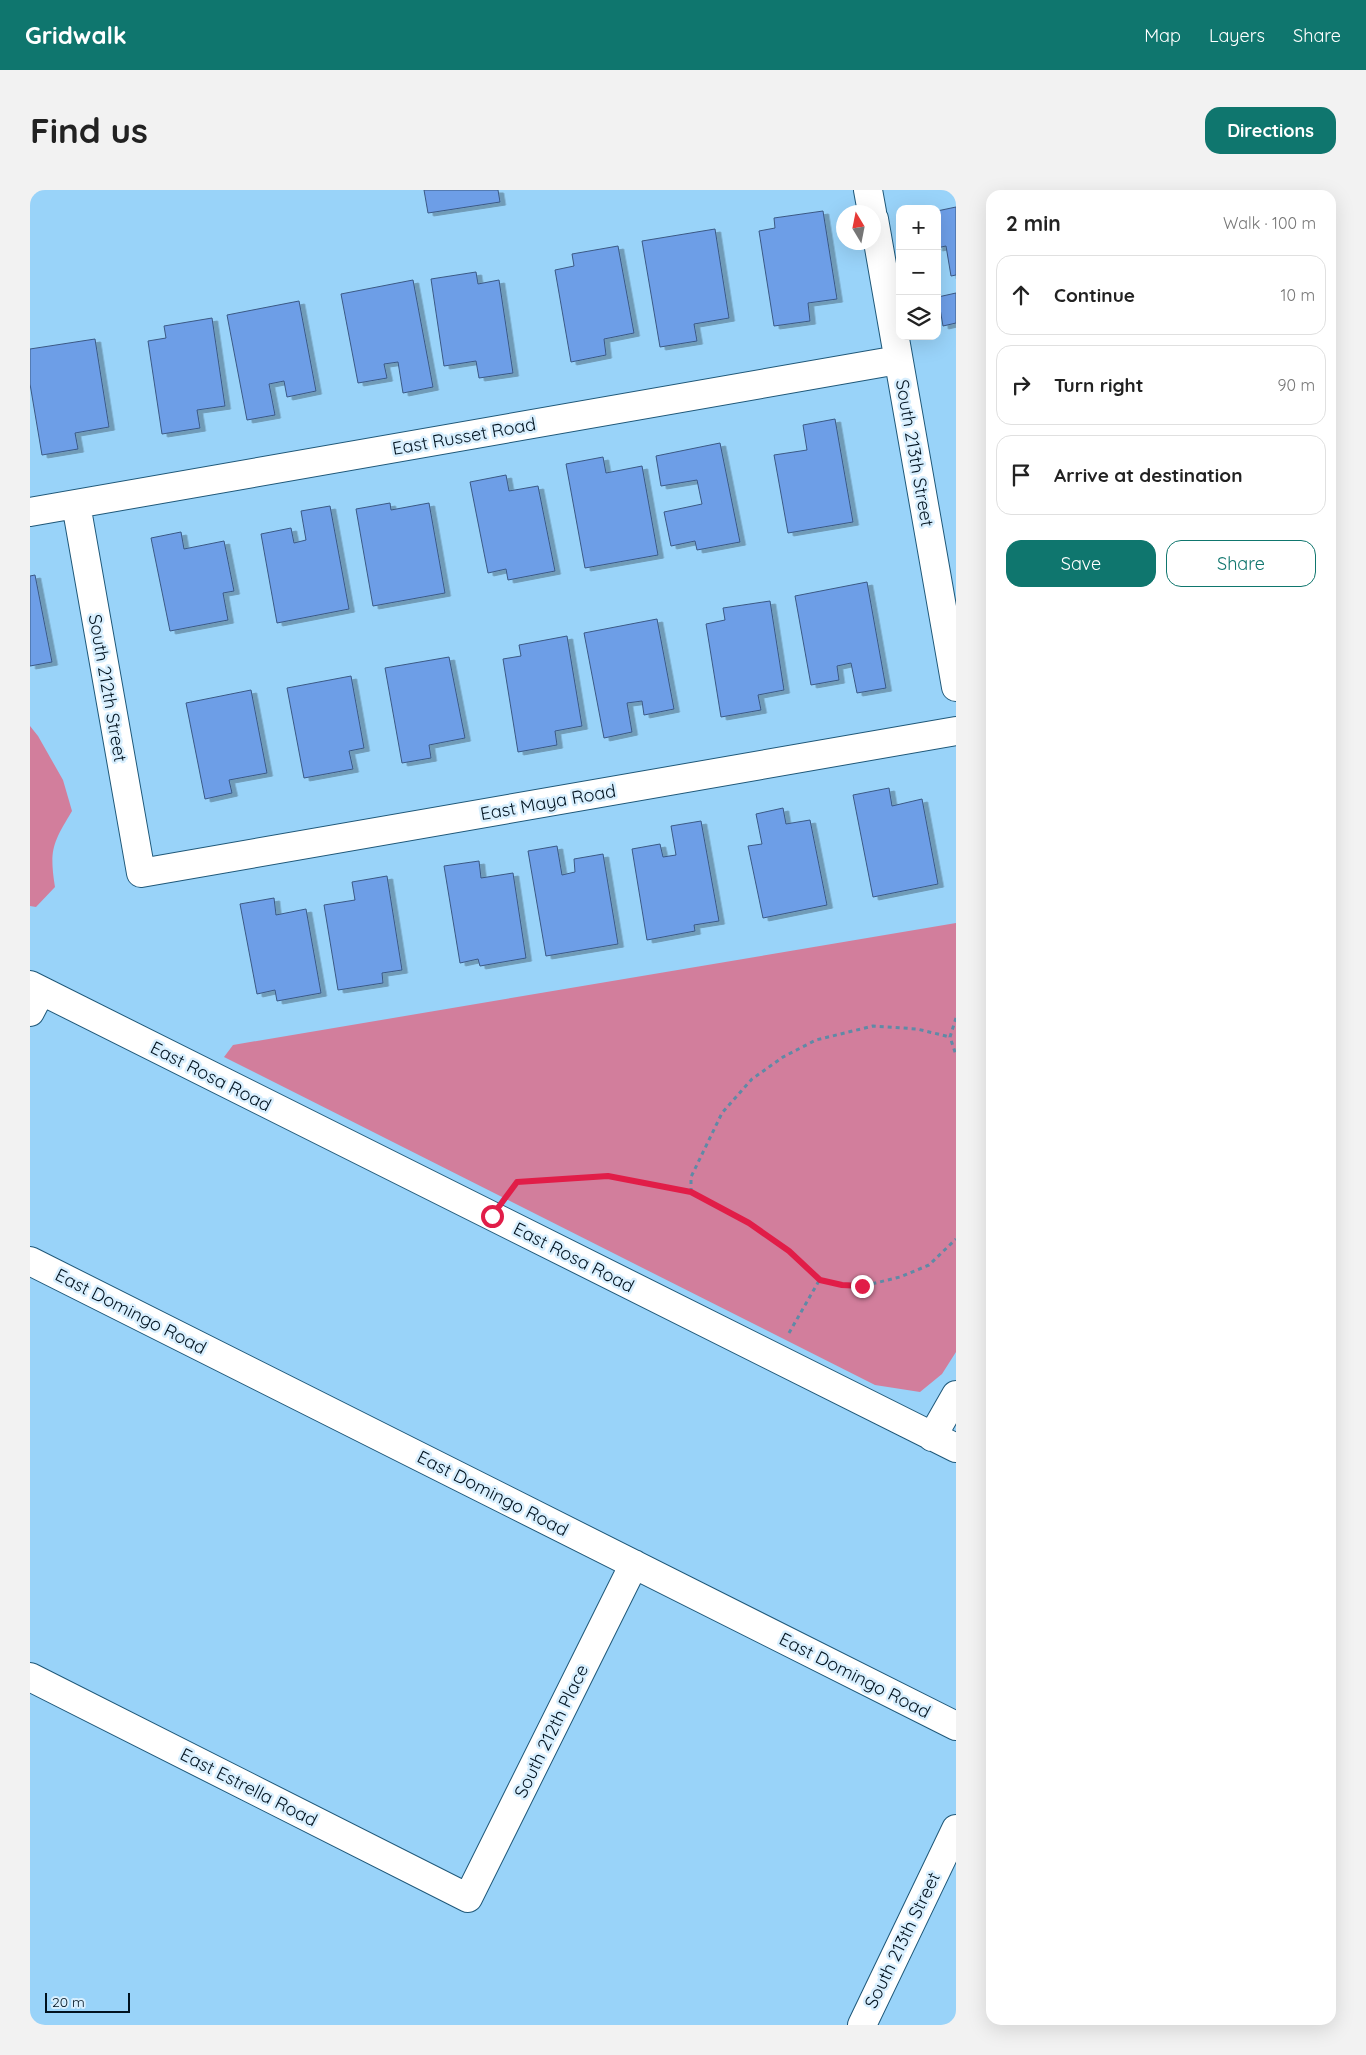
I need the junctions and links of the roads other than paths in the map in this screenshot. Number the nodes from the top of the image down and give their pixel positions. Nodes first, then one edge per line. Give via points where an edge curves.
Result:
1 (868, 190) edge
2 (871, 205) edge
3 (879, 250) edge
4 (898, 360) junction
5 (76, 504) junction
6 (30, 512) edge
7 (956, 687) edge
8 (956, 731) edge
9 (141, 873) joint
10 (34, 996) edge
11 (30, 1261) edge
12 (956, 1395) edge
13 (944, 1442) edge
14 (634, 1564) junction
15 (30, 1677) edge
16 (956, 1726) edge
17 (956, 1829) edge
18 (468, 1898) joint
19 (862, 2025) edge

1 - 2 street
3 - 4 street, South 213th Street
4 - 5 street, East Russet Road
4 - 7 street, South 213th Street
5 - 6 street, East Russet Road
5 - 9 street, South 212th Street
8 - 9 street, East Maya Road
10 - 13 street, East Rosa Road via 492,1216
11 - 14 street, East Domingo Road
12 - 13 street
14 - 16 street, East Domingo Road
14 - 18 street, South 212th Place
15 - 18 street, East Estrella Road
17 - 19 street, South 213th Street

